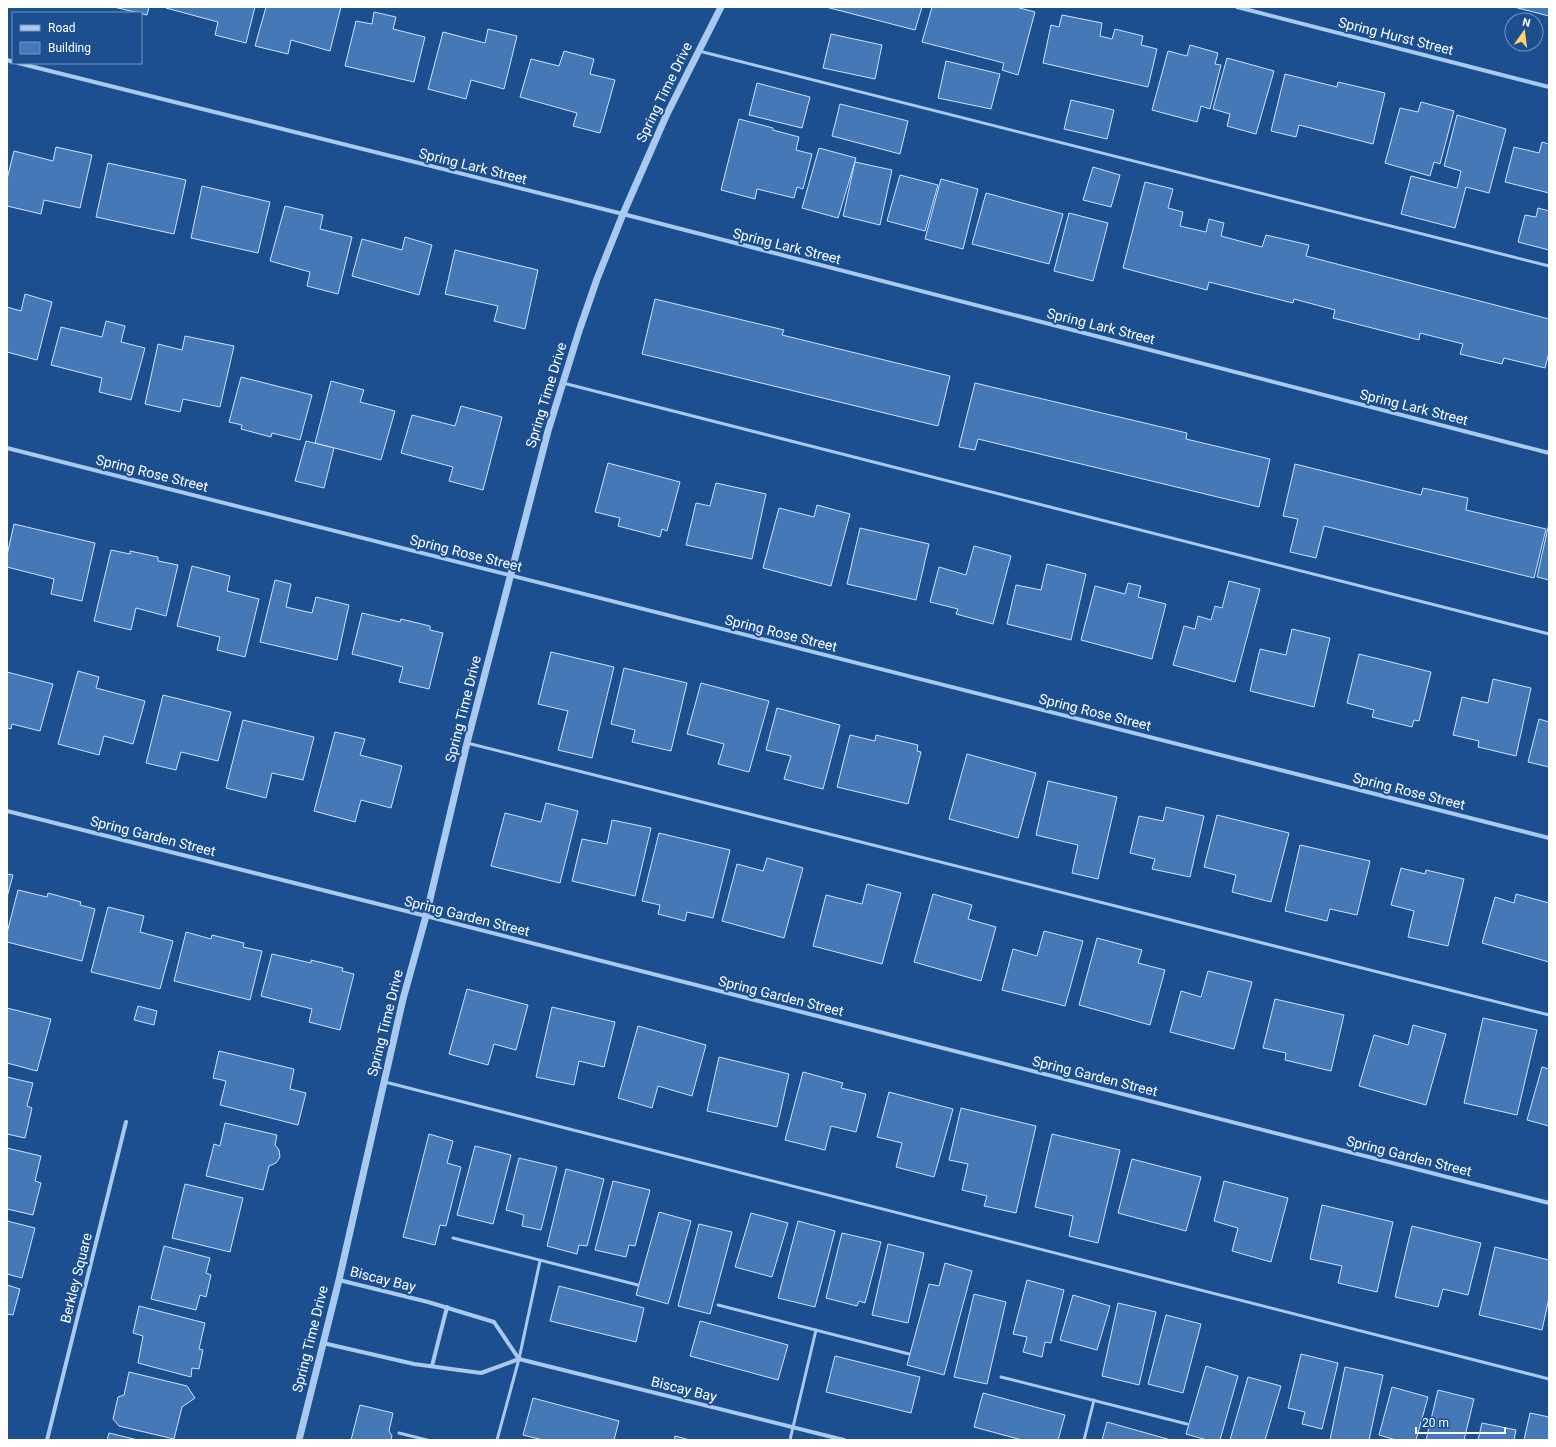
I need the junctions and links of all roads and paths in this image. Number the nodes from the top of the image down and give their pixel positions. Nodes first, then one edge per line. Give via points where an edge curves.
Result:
1 (721, 7) edge
2 (1237, 7) edge
3 (699, 51) junction
4 (22, 64) edge
5 (1549, 87) edge
6 (622, 214) junction
7 (1549, 266) edge
8 (563, 383) junction
9 (7, 448) edge
10 (1549, 453) edge
11 (510, 576) junction
12 (1549, 634) edge
13 (468, 743) junction
14 (7, 811) edge
15 (1549, 838) edge
16 (426, 916) junction
17 (1549, 1015) edge
18 (384, 1081) junction
19 (126, 1122) dead end
20 (1549, 1203) edge
21 (453, 1238) dead end
22 (540, 1261) junction
23 (338, 1280) junction
24 (638, 1286) dead end
25 (718, 1305) dead end
26 (447, 1308) junction
27 (816, 1330) junction
28 (323, 1343) junction
29 (909, 1354) dead end
30 (519, 1359) junction
31 (432, 1366) junction
32 (1001, 1377) dead end
33 (1549, 1379) edge
34 (1094, 1400) junction
35 (1187, 1424) dead end
36 (793, 1427) junction
37 (399, 1433) dead end
38 (47, 1440) edge
39 (299, 1440) edge
40 (427, 1440) edge
41 (497, 1440) edge
42 (790, 1440) edge
43 (844, 1440) edge
44 (1084, 1440) edge

1 - 3 street, Spring Time Drive
2 - 5 street, Spring Hurst Street
3 - 6 street, Spring Time Drive via 666,116
3 - 7 lane
4 - 6 street, Spring Lark Street
6 - 8 street, Spring Time Drive via 594,286
6 - 10 street, Spring Lark Street
8 - 11 street, Spring Time Drive
8 - 12 lane
9 - 11 street, Spring Rose Street
11 - 13 street, Spring Time Drive
11 - 15 street, Spring Rose Street
13 - 16 street, Spring Time Drive
13 - 17 lane
14 - 16 street, Spring Garden Street
16 - 18 street, Spring Time Drive
16 - 20 street, Spring Garden Street
18 - 23 street, Spring Time Drive
18 - 33 lane
19 - 38 street, Berkley Square
21 - 22 lane
22 - 24 lane
22 - 30 lane
23 - 26 street, Biscay Bay
23 - 28 street, Spring Time Drive
25 - 27 lane
26 - 30 street, Biscay Bay via 494,1322
26 - 31 street
27 - 29 lane
27 - 36 lane
28 - 31 street
28 - 39 street, Spring Time Drive
30 - 31 street via 481,1373
30 - 36 street, Biscay Bay
30 - 41 lane
32 - 34 lane
34 - 35 lane
34 - 44 lane
36 - 42 lane
36 - 43 street, Biscay Bay
37 - 40 lane

